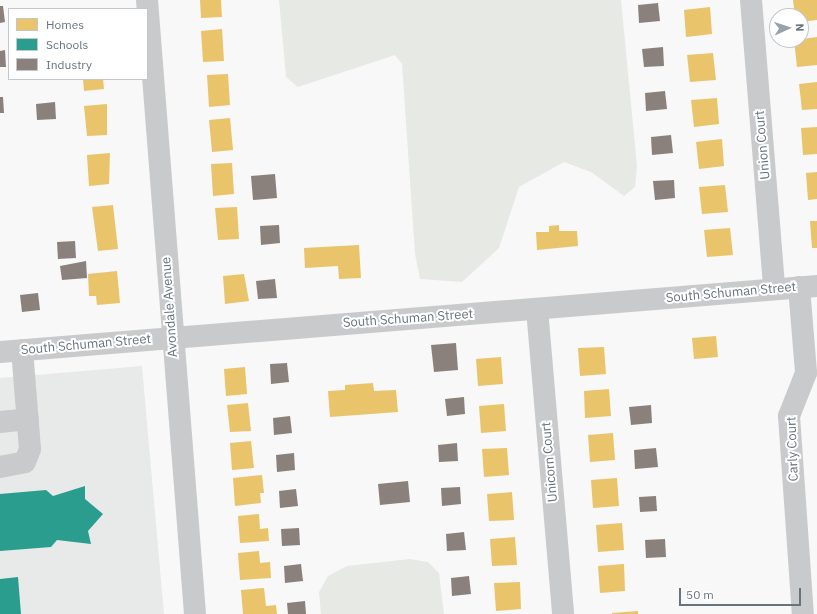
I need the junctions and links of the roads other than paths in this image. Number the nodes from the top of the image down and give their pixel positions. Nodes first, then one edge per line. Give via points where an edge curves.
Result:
1 (751, 0) edge
2 (148, 13) edge
3 (808, 287) edge
4 (774, 289) junction
5 (537, 309) junction
6 (172, 337) junction
7 (22, 350) junction
8 (0, 352) edge
9 (28, 419) junction
10 (0, 422) edge
11 (0, 467) edge
12 (195, 614) edge
13 (563, 614) edge
14 (803, 614) edge

1 - 4 street, Union Court
2 - 6 street, Avondale Avenue
3 - 4 street, South Schuman Street
3 - 14 street, Carly Court via 806,373 789,416
4 - 5 street, South Schuman Street
5 - 6 street, South Schuman Street
5 - 13 street, Unicorn Court
6 - 7 street, South Schuman Street
6 - 12 street, Avondale Avenue
7 - 8 street, South Schuman Street
7 - 9 street
9 - 10 street
9 - 11 street via 29,456 20,464

